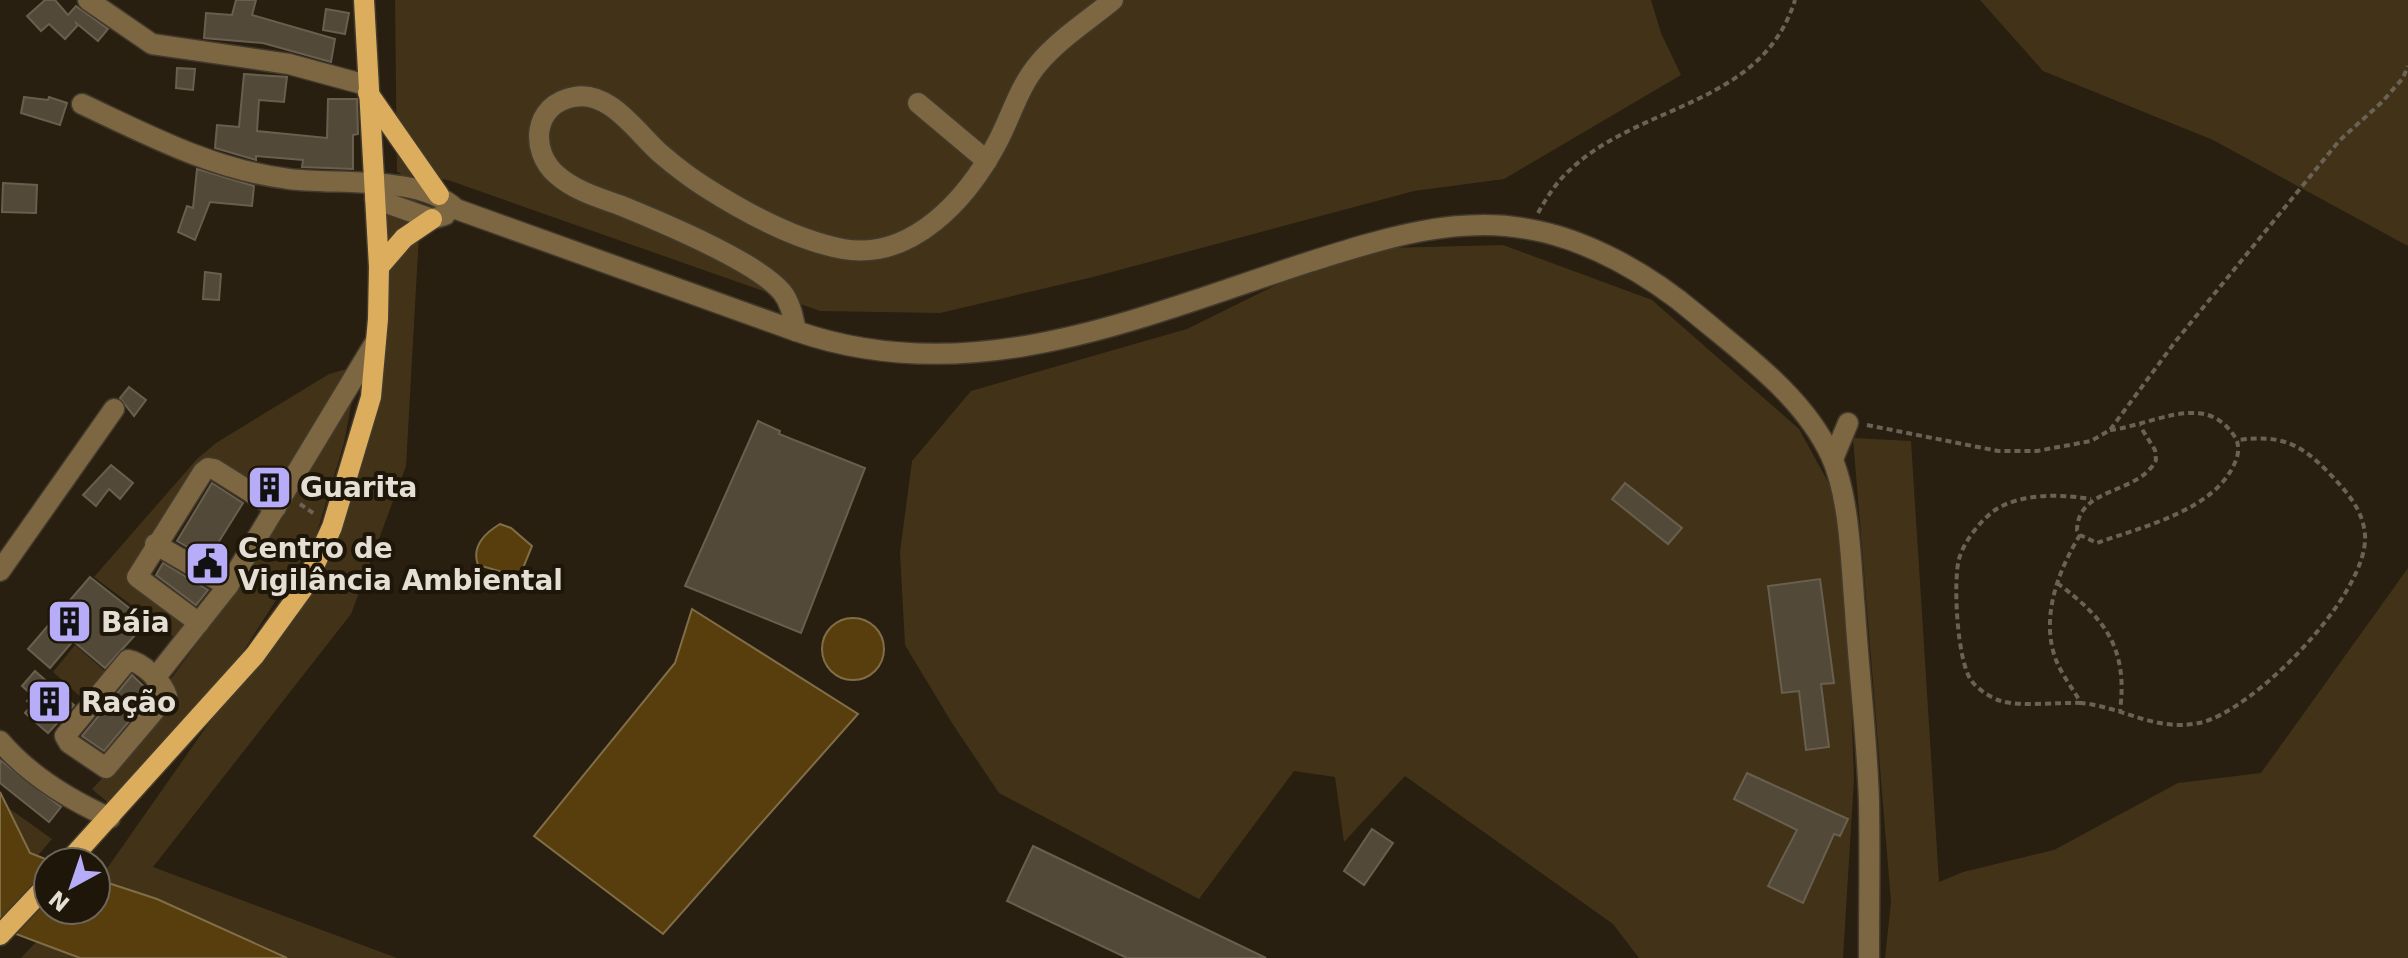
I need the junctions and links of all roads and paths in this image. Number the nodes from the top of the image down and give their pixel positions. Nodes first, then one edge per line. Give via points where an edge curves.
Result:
1 (88, 0) edge
2 (364, 0) edge
3 (1113, 0) edge
4 (1795, 0) edge
5 (2408, 66) edge
6 (366, 88) junction
7 (918, 103) dead end
8 (82, 104) dead end
9 (987, 161) junction
10 (374, 193) junction
11 (439, 195) junction
12 (456, 209) junction
13 (432, 219) junction
14 (1528, 229) junction
15 (379, 267) junction
16 (796, 331) junction
17 (377, 340) junction
18 (114, 409) dead end
19 (1848, 423) joint
20 (2140, 426) junction
21 (2110, 430) junction
22 (2238, 440) junction
23 (1833, 459) junction
24 (2091, 499) junction
25 (276, 508) junction
26 (2080, 535) junction
27 (155, 544) junction
28 (0, 571) edge
29 (2057, 583) junction
30 (228, 586) junction
31 (199, 623) junction
32 (155, 678) junction
33 (2081, 703) junction
34 (2120, 711) junction
35 (0, 741) edge
36 (110, 818) junction
37 (83, 846) edge
38 (32, 901) edge
39 (0, 935) edge
40 (1869, 958) edge

1 - 6 street via 152,44 289,64
2 - 6 main road
3 - 9 street via 1039,63
4 - 14 path via 1772,49 1716,89 1572,167
5 - 21 path via 2382,102 2339,141
6 - 10 main road
6 - 11 main road
7 - 9 street
8 - 10 street via 163,145 229,166
9 - 16 street via 938,219 910,240 880,250 844,249 743,209 706,188 605,103 588,95 570,97 543,120 537,148 559,178 673,228 763,277 790,305
10 - 11 street
10 - 13 street
10 - 15 main road
11 - 12 street
12 - 13 street
12 - 16 street
13 - 15 main road via 404,238
14 - 16 street via 1462,225 1385,238 1155,314 1057,341 969,356 893,355 835,345
14 - 23 street via 1601,252 1678,299 1807,415
15 - 17 main road
17 - 25 street
17 - 36 main road via 371,397 317,563 255,655
18 - 28 street
19 - 21 path via 1998,451 2037,451 2091,441
19 - 23 street
20 - 21 path
20 - 22 path via 2205,413 2225,424
20 - 24 path via 2155,450 2151,470 2138,482
22 - 26 path via 2230,475 2214,494 2097,543
22 - 34 path via 2282,438 2318,462 2357,506 2365,536 2359,564 2324,626 2235,709 2200,723 2164,727
23 - 40 street via 1849,533 1868,782
24 - 26 path via 2077,520
24 - 33 path via 2041,497 1992,512 1959,558 1957,592 1966,670 1976,686 2001,701
25 - 27 street via 208,468
25 - 30 street
26 - 29 path
27 - 30 street
27 - 31 street via 137,577
29 - 33 path via 2050,639
29 - 34 path via 2083,602 2116,647 2122,669
30 - 31 street
31 - 32 street
32 - 32 street via 128,660 68,728 66,740 109,767 166,700 166,691
33 - 34 path
35 - 36 street via 78,804
36 - 37 main road
38 - 39 main road

